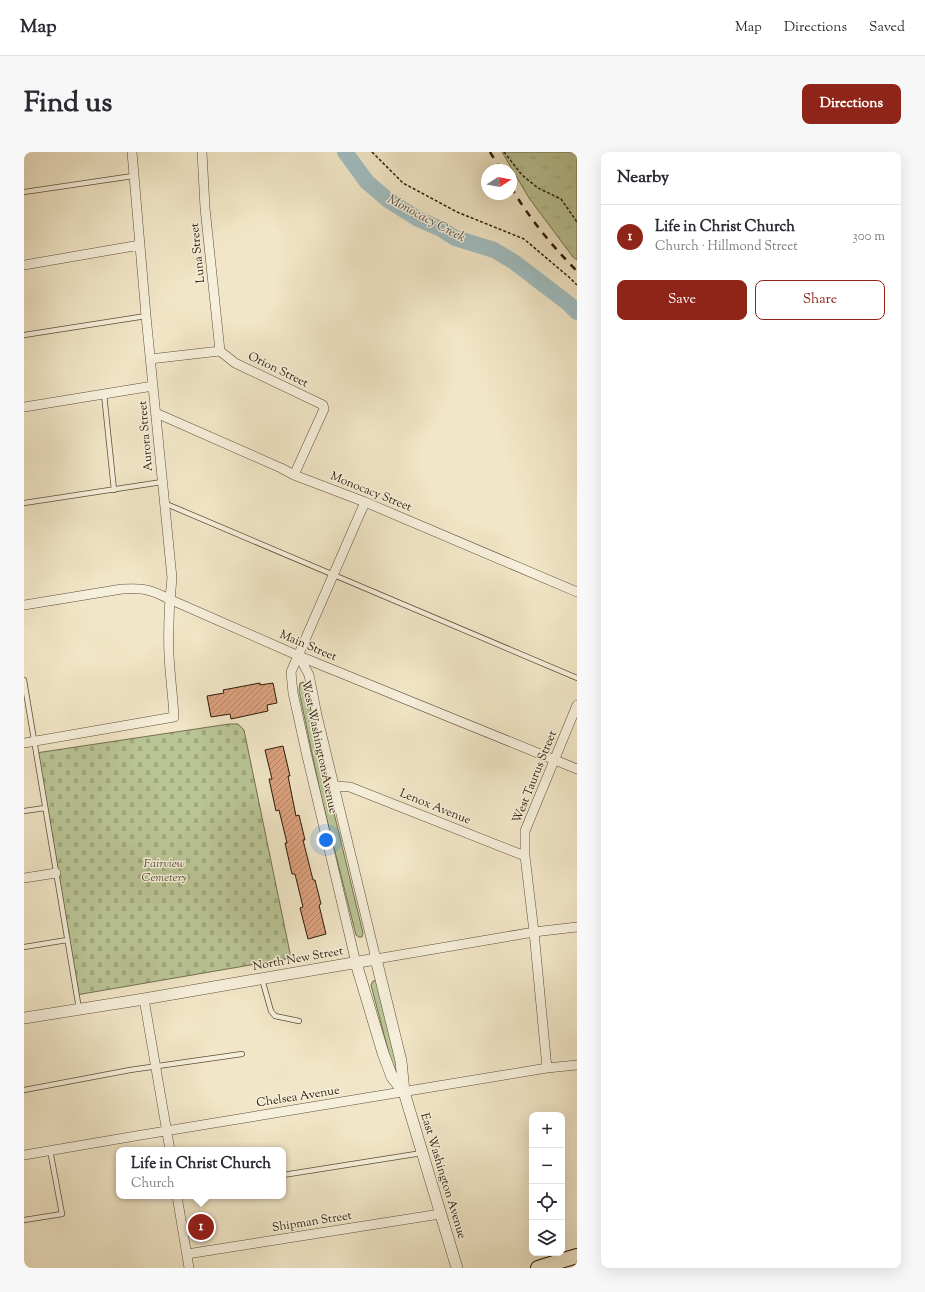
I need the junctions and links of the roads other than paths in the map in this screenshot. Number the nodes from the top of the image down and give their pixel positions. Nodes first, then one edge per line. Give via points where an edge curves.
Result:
1 (132, 152) edge
2 (202, 152) edge
3 (134, 176) junction
4 (24, 192) edge
5 (140, 246) junction
6 (24, 265) edge
7 (146, 316) junction
8 (24, 335) edge
9 (220, 351) junction
10 (150, 359) junction
11 (153, 386) junction
12 (104, 394) junction
13 (24, 407) edge
14 (156, 413) junction
15 (294, 475) junction
16 (162, 482) junction
17 (114, 490) junction
18 (365, 502) junction
19 (24, 503) edge
20 (164, 503) junction
21 (334, 574) junction
22 (577, 592) edge
23 (169, 599) junction
24 (24, 605) edge
25 (298, 656) junction
26 (577, 678) edge
27 (24, 680) edge
28 (577, 705) edge
29 (34, 742) junction
30 (24, 743) edge
31 (554, 760) junction
32 (577, 769) edge
33 (335, 786) junction
34 (45, 808) junction
35 (24, 811) edge
36 (525, 856) junction
37 (56, 873) junction
38 (24, 878) edge
39 (577, 927) edge
40 (534, 932) junction
41 (67, 940) junction
42 (24, 947) edge
43 (376, 959) junction
44 (356, 963) junction
45 (262, 979) junction
46 (144, 999) junction
47 (79, 1009) junction
48 (24, 1018) edge
49 (299, 1021) dead end
50 (242, 1054) dead end
51 (577, 1065) edge
52 (155, 1067) junction
53 (547, 1068) junction
54 (24, 1090) edge
55 (404, 1092) junction
56 (167, 1130) junction
57 (170, 1147) edge
58 (50, 1150) junction
59 (422, 1153) junction
60 (24, 1155) edge
61 (286, 1175) edge
62 (178, 1199) edge
63 (440, 1214) junction
64 (24, 1220) edge
65 (187, 1254) junction
66 (577, 1256) edge
67 (543, 1267) edge
68 (189, 1268) edge
69 (456, 1268) edge

1 - 3 street, Aurora Street
2 - 9 street, Luna Street via 205,208
3 - 4 lane
3 - 5 street, Aurora Street
5 - 6 street
5 - 7 street, Aurora Street
7 - 8 lane
7 - 10 street, Aurora Street
9 - 10 street
9 - 15 street, Orion Street via 234,363 323,405 324,409
10 - 11 street, Aurora Street
11 - 12 street
11 - 14 street, Aurora Street
12 - 13 street
12 - 17 lane
14 - 15 street, Monocacy Street
14 - 16 street, Aurora Street
15 - 18 street, Monocacy Street
16 - 17 lane
16 - 20 street, Aurora Street
17 - 19 lane
18 - 21 street
18 - 22 street, Monocacy Street
20 - 21 lane
20 - 23 street, Aurora Street via 172,578
21 - 25 street
21 - 26 lane
23 - 24 street, Main Street via 154,591 138,588
23 - 25 street, Main Street
23 - 29 street, Aurora Street via 169,657 174,717
25 - 31 street, Main Street
25 - 33 street, West Washington Avenue via 309,675
25 - 44 street, West Washington Avenue via 291,672 293,693
27 - 29 lane
28 - 31 street, West Taurus Street
29 - 30 street
29 - 34 lane
31 - 32 street, Main Street
31 - 36 street, West Taurus Street via 525,831
33 - 36 street, Lenox Avenue via 350,787
33 - 43 street, West Washington Avenue
34 - 35 lane
34 - 37 lane
36 - 40 street, West Taurus Street
37 - 38 street
37 - 41 lane
39 - 40 street, North New Street
40 - 43 street, North New Street
40 - 53 street, West Taurus Street
41 - 42 lane
41 - 47 lane
43 - 44 street, North New Street
43 - 55 street, East Washington Avenue via 401,1061
44 - 45 street, North New Street
44 - 55 street, East Washington Avenue via 383,1053 392,1077
45 - 46 street, North New Street
45 - 49 lane via 271,1011 275,1016
46 - 47 street, North New Street
46 - 52 street
47 - 48 street, North New Street
50 - 52 lane
51 - 53 street, Chelsea Avenue
52 - 54 lane
52 - 56 street
53 - 55 street, Chelsea Avenue
55 - 56 street, Chelsea Avenue
55 - 59 street, East Washington Avenue
56 - 57 street
56 - 58 street, Chelsea Avenue
58 - 60 street, Chelsea Avenue
58 - 64 lane via 62,1214
59 - 61 lane
59 - 63 street, East Washington Avenue
62 - 65 street
63 - 65 street, Shipman Street
63 - 69 street, East Washington Avenue
65 - 68 street
66 - 67 main road

